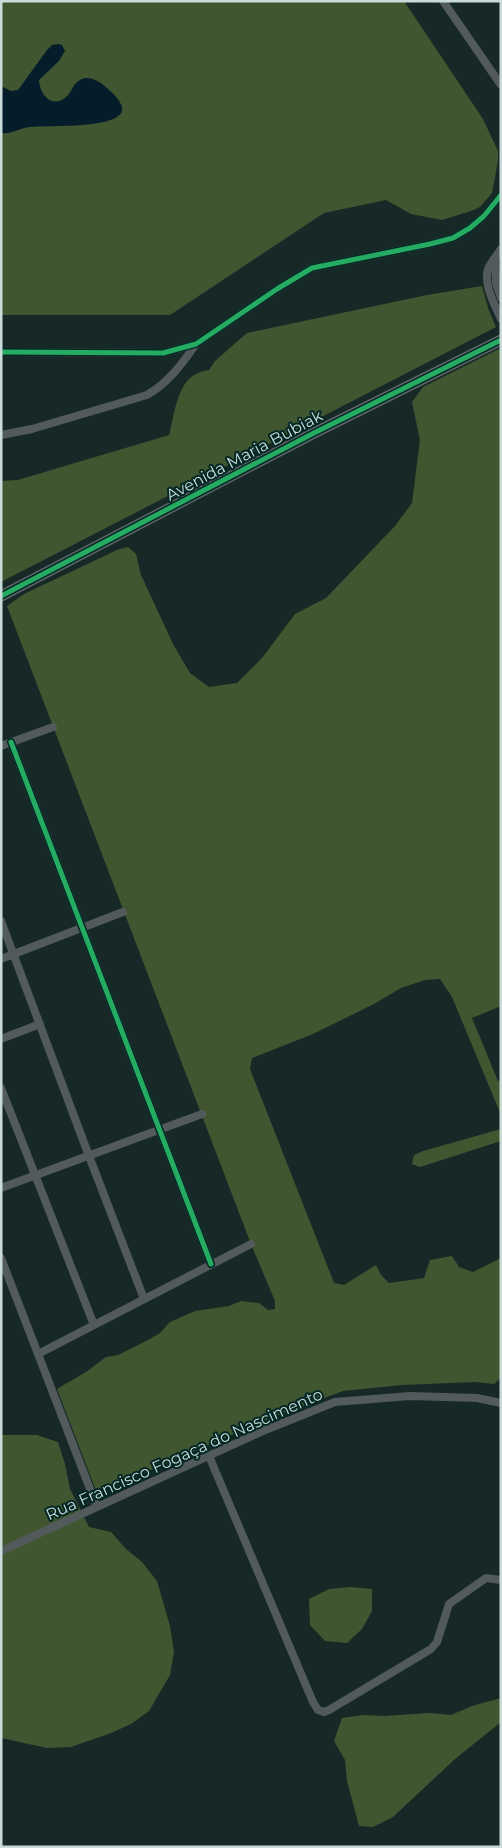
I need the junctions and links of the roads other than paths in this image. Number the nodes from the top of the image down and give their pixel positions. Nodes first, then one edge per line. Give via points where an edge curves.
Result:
1 (443, 1) edge
2 (501, 85) edge
3 (501, 195) edge
4 (501, 249) edge
5 (495, 258) junction
6 (501, 298) edge
7 (501, 318) edge
8 (501, 340) edge
9 (196, 344) junction
10 (1, 352) edge
11 (1, 435) edge
12 (1, 596) edge
13 (53, 727) dead end
14 (12, 742) junction
15 (1, 746) edge
16 (123, 912) dead end
17 (1, 921) edge
18 (82, 928) junction
19 (13, 954) junction
20 (1, 958) edge
21 (40, 1024) junction
22 (1, 1039) edge
23 (1, 1088) edge
24 (202, 1114) dead end
25 (159, 1130) junction
26 (88, 1156) junction
27 (36, 1175) junction
28 (1, 1188) edge
29 (251, 1244) dead end
30 (1, 1258) edge
31 (211, 1264) junction
32 (144, 1299) junction
33 (94, 1325) junction
34 (38, 1354) junction
35 (501, 1403) edge
36 (208, 1456) junction
37 (97, 1507) junction
38 (1, 1550) edge
39 (501, 1580) edge

1 - 2 street
3 - 9 street via 484,216 453,238 312,268
4 - 5 street
5 - 6 street via 496,283
5 - 7 street via 487,271 487,279
8 - 12 street, Avenida Maria Bubiak
9 - 10 street via 163,353
9 - 11 street via 170,378 147,395
13 - 14 street
14 - 15 street
14 - 18 street
16 - 18 street
17 - 19 street
18 - 19 street
18 - 25 street
19 - 20 street
19 - 21 street
21 - 22 street
21 - 26 street
23 - 27 street
24 - 25 street
25 - 26 street
25 - 31 street
26 - 27 street
26 - 32 street
27 - 28 street
27 - 33 street
29 - 31 street
30 - 34 street
31 - 32 street
32 - 33 street
33 - 34 street
34 - 37 street
35 - 36 street, Rua Francisco Fogaça do Nascimento via 477,1398 410,1396 335,1402
36 - 37 street, Rua Francisco Fogaça do Nascimento
36 - 39 street via 318,1710 329,1710 431,1649 437,1642 449,1604 486,1578
37 - 38 street, Rua Francisco Fogaça do Nascimento

